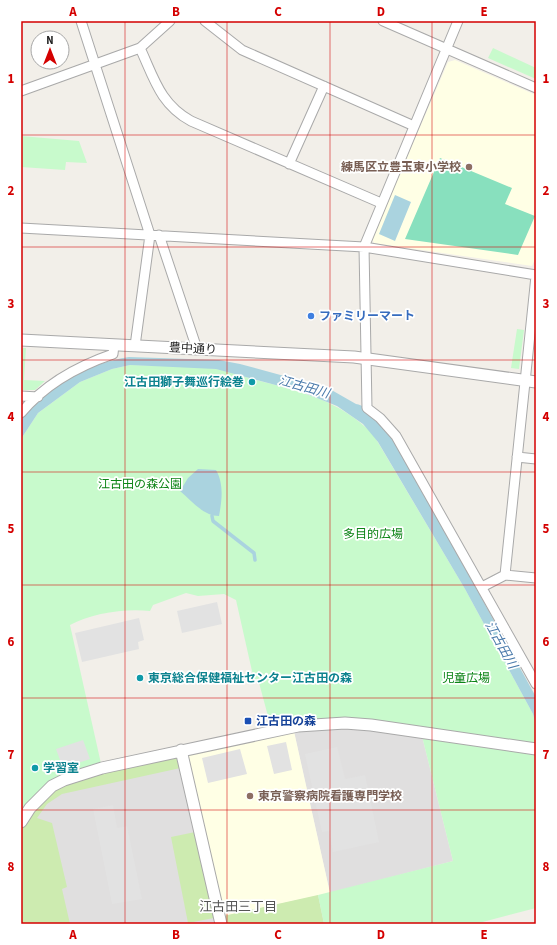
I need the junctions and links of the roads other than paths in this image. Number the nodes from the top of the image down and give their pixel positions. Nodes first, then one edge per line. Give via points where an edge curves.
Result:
1 (81, 21) edge
2 (170, 21) edge
3 (205, 21) edge
4 (383, 21) edge
5 (458, 21) edge
6 (140, 48) junction
7 (446, 49) junction
8 (96, 64) junction
9 (324, 86) junction
10 (536, 88) edge
11 (21, 91) edge
12 (414, 126) junction
13 (289, 164) junction
14 (381, 204) junction
15 (21, 228) edge
16 (154, 235) junction
17 (364, 247) junction
18 (536, 275) edge
19 (21, 340) edge
20 (114, 345) junction
21 (135, 346) junction
22 (197, 349) junction
23 (365, 358) junction
24 (525, 380) junction
25 (536, 382) edge
26 (21, 396) edge
27 (38, 396) junction
28 (21, 413) edge
29 (517, 457) junction
30 (536, 459) edge
31 (505, 575) junction
32 (536, 578) edge
33 (482, 587) junction
34 (536, 684) edge
35 (535, 748) edge
36 (181, 750) junction
37 (21, 822) edge
38 (221, 924) edge

1 - 8 street
2 - 6 street
3 - 9 street via 242,50
4 - 7 street
5 - 7 street
6 - 8 street
6 - 13 street via 162,96 176,113
7 - 10 street
7 - 12 street
8 - 11 street
8 - 16 street
9 - 12 street
9 - 13 street
12 - 14 street
13 - 14 street
14 - 17 street
15 - 16 street
16 - 17 street
16 - 21 street
16 - 22 street
17 - 18 street
17 - 23 street
18 - 24 street
19 - 20 street, 豊中通り
20 - 21 street, 豊中通り
20 - 27 street via 114,354 68,374
21 - 22 street, 豊中通り
22 - 23 street, 豊中通り
23 - 24 street, 豊中通り
23 - 33 street via 367,408 396,436
24 - 25 street, 豊中通り
24 - 29 street
26 - 27 street
27 - 28 street
29 - 30 street
29 - 31 street
31 - 32 street
31 - 33 street
33 - 34 street
35 - 36 street via 371,724 345,723 298,726
36 - 37 street via 102,768 64,780 40,796
36 - 38 street

